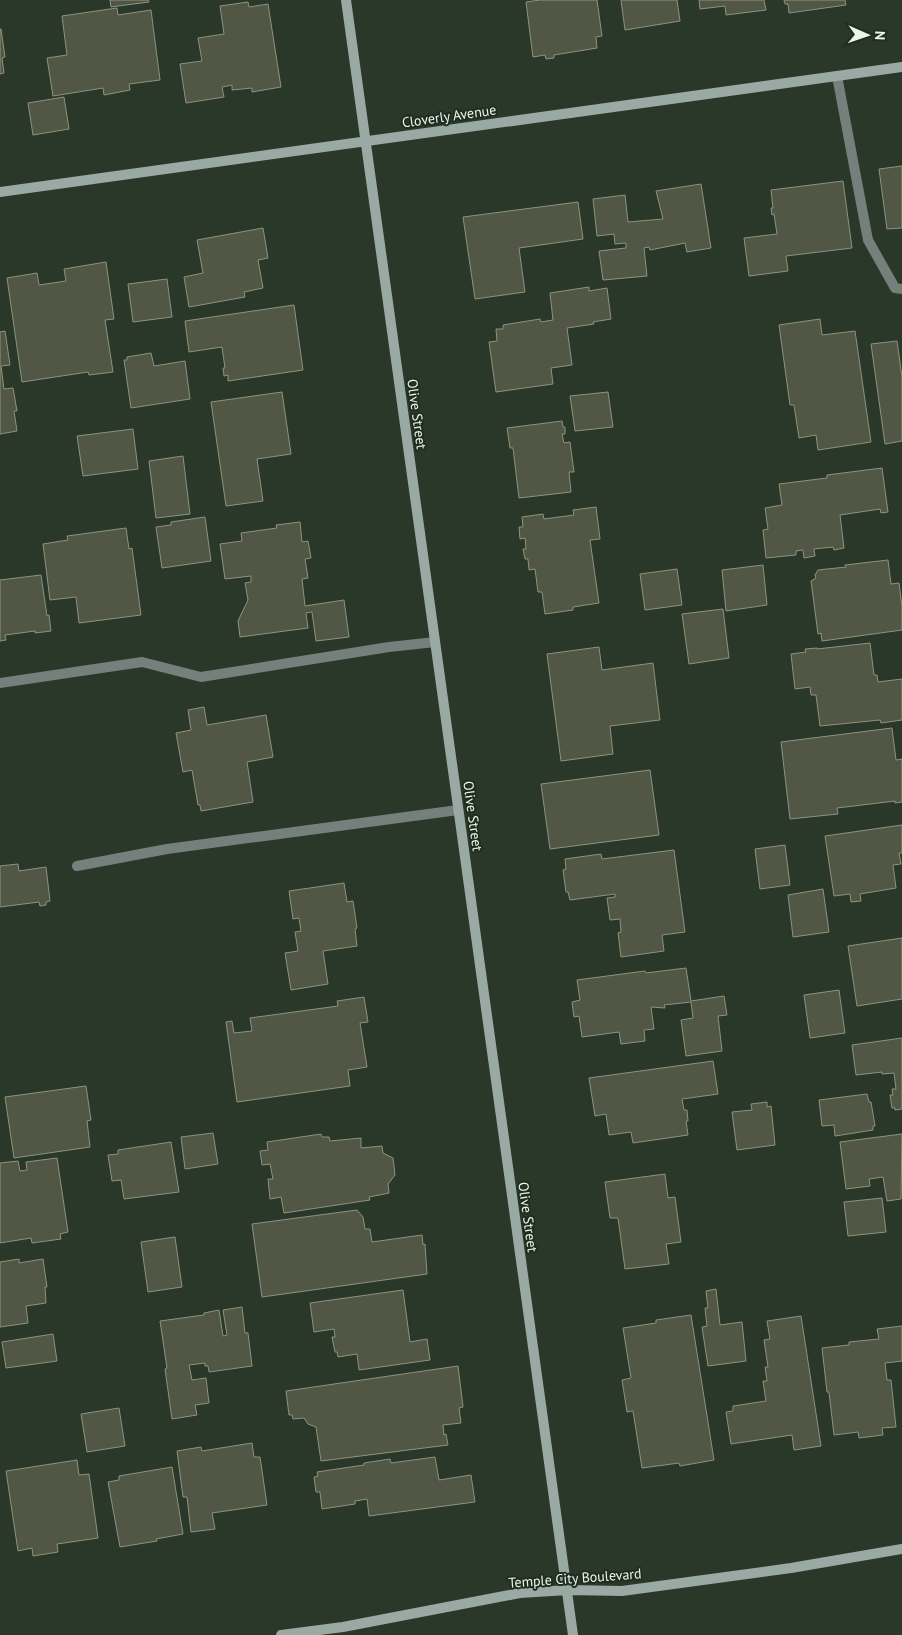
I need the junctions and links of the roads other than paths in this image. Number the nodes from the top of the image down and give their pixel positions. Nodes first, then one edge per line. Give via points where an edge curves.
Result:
1 (346, 0) edge
2 (902, 67) edge
3 (837, 76) junction
4 (366, 141) junction
5 (0, 192) edge
6 (902, 289) edge
7 (435, 642) junction
8 (0, 683) edge
9 (458, 810) junction
10 (77, 866) dead end
11 (902, 1549) edge
12 (568, 1590) junction
13 (281, 1635) edge
14 (573, 1635) edge

1 - 4 street, Olive Street
2 - 3 street, Cloverly Avenue
3 - 4 street, Cloverly Avenue
3 - 6 lane via 868,240 895,288
4 - 5 street, Cloverly Avenue
4 - 7 street, Olive Street
7 - 8 lane via 201,678 142,662
7 - 9 street, Olive Street
9 - 10 lane via 167,849
9 - 12 street, Olive Street
11 - 12 street, Temple City Boulevard via 622,1592
12 - 13 street, Temple City Boulevard via 520,1594 343,1627
12 - 14 street, Olive Street

